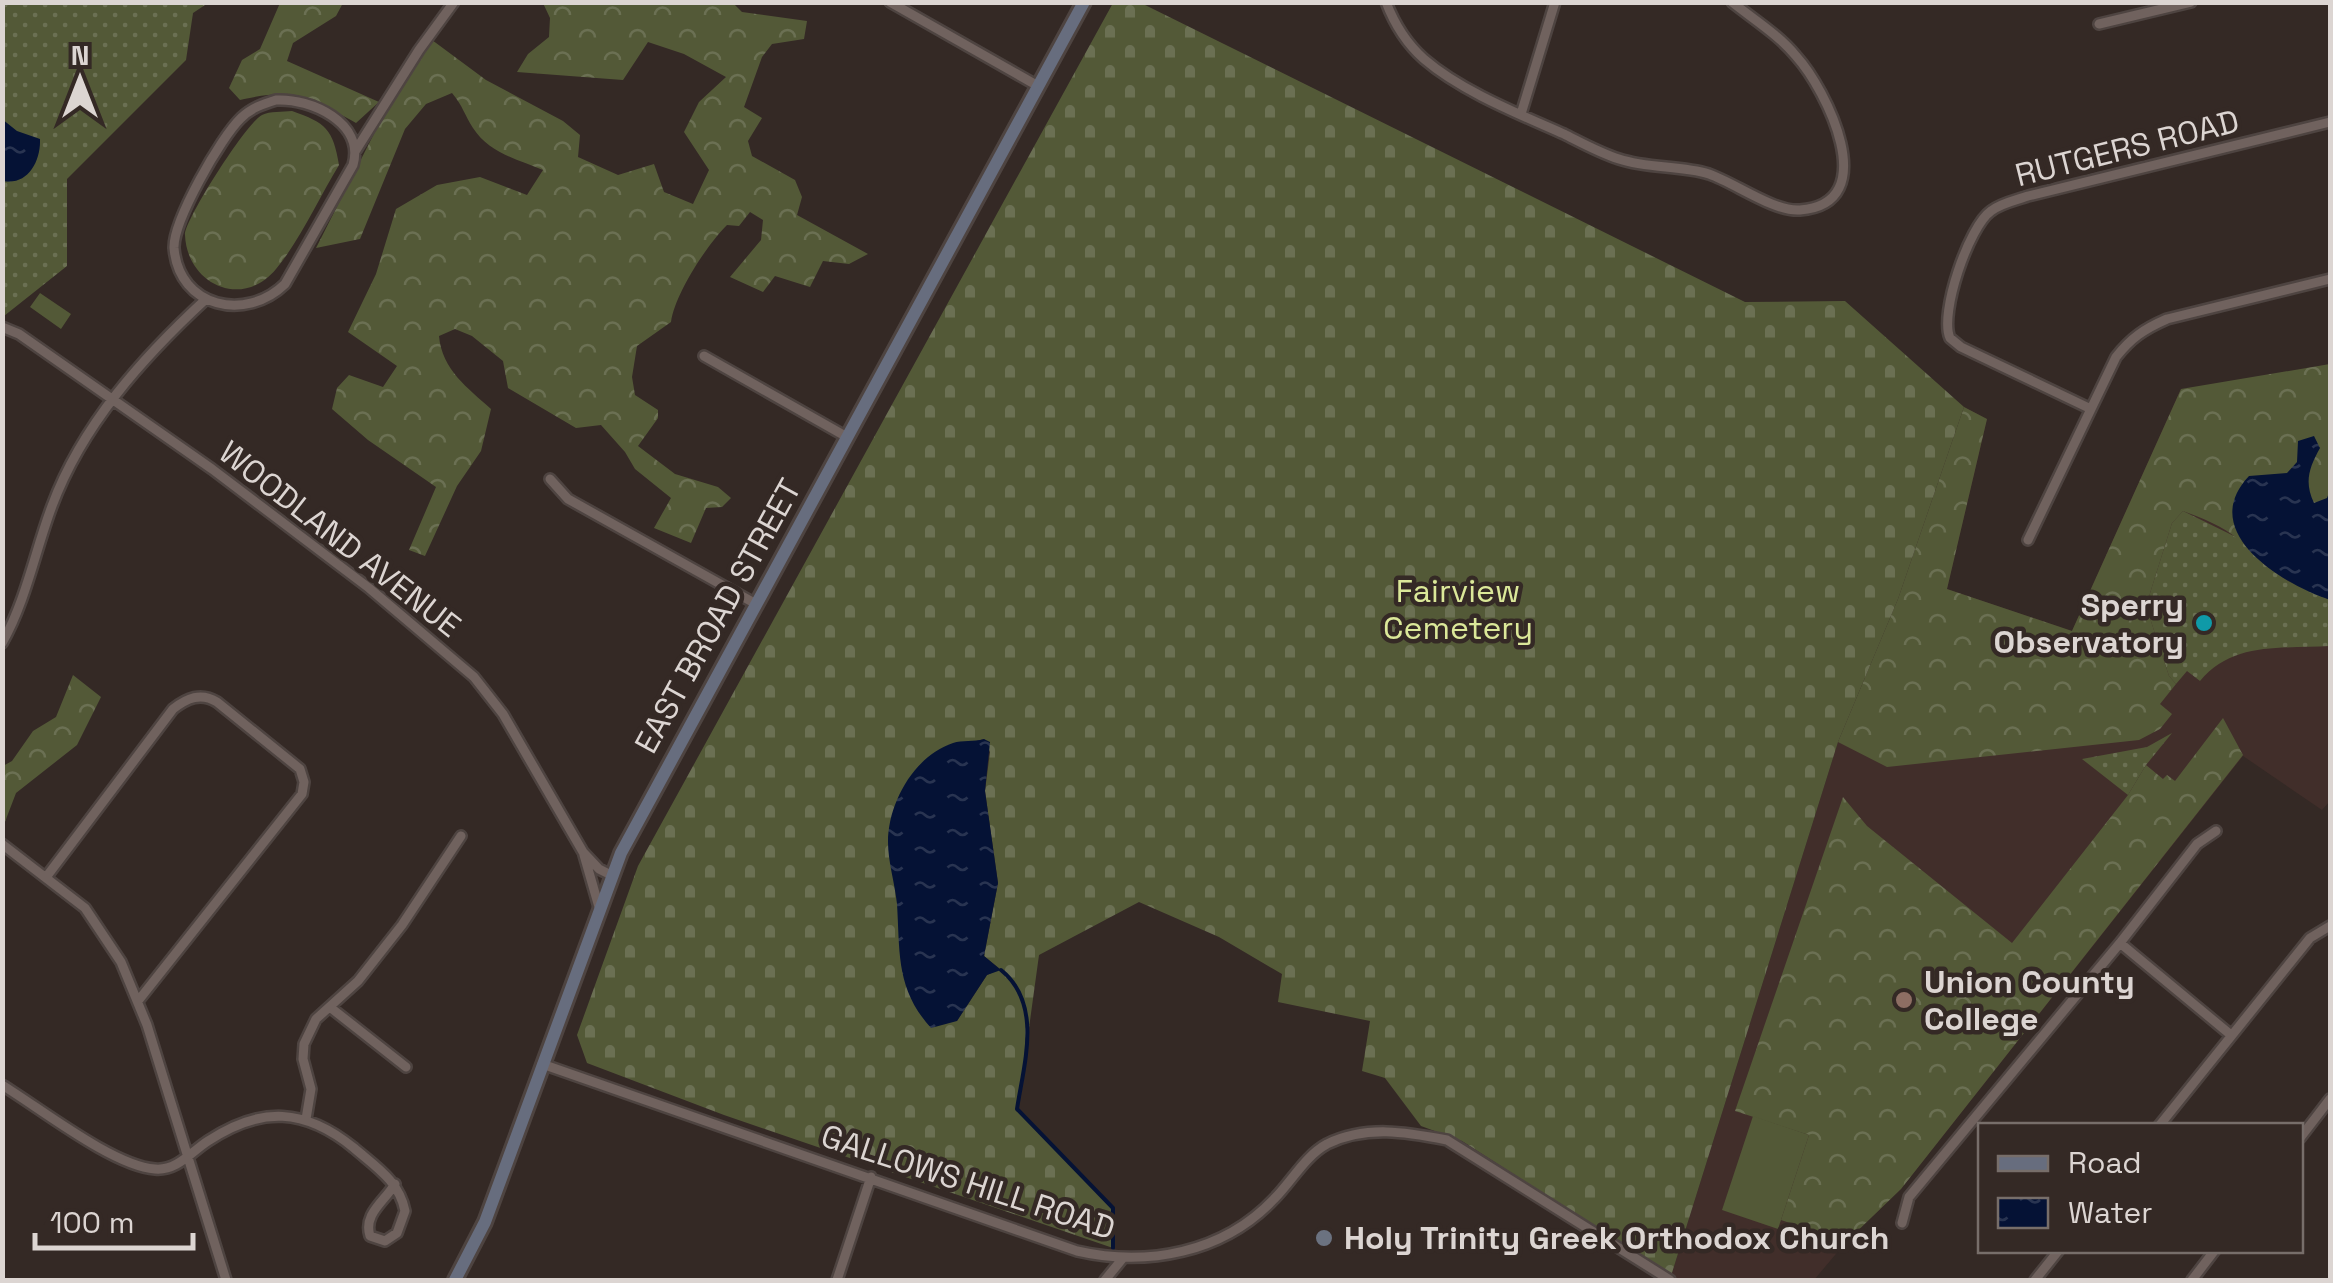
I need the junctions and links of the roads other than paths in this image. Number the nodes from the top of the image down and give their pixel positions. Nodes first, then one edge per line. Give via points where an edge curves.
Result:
1 (454, 2) edge
2 (890, 2) edge
3 (1084, 2) edge
4 (1386, 2) edge
5 (1556, 2) edge
6 (1732, 2) edge
7 (2191, 2) edge
8 (2099, 24) dead end
9 (1038, 86) junction
10 (1521, 114) junction
11 (2330, 122) edge
12 (356, 150) junction
13 (2330, 280) edge
14 (206, 298) junction
15 (2, 327) edge
16 (704, 356) dead end
17 (112, 400) junction
18 (2091, 409) junction
19 (847, 438) junction
20 (550, 480) dead end
21 (2028, 540) dead end
22 (756, 604) junction
23 (2, 643) edge
24 (2216, 832) dead end
25 (461, 836) dead end
26 (2, 844) edge
27 (583, 852) junction
28 (610, 875) junction
29 (47, 876) junction
30 (599, 907) junction
31 (2330, 926) edge
32 (2120, 942) junction
33 (138, 1001) junction
34 (331, 1008) junction
35 (2231, 1035) junction
36 (542, 1064) junction
37 (406, 1066) dead end
38 (2, 1085) edge
39 (2330, 1102) edge
40 (306, 1118) junction
41 (2161, 1123) edge
42 (2303, 1134) edge
43 (188, 1156) junction
44 (871, 1177) junction
45 (395, 1184) junction
46 (1902, 1223) dead end
47 (2057, 1253) edge
48 (2213, 1253) edge
49 (1123, 1258) junction
50 (226, 1280) edge
51 (455, 1280) edge
52 (837, 1280) edge
53 (1105, 1280) edge
54 (1670, 1280) edge
55 (2035, 1280) edge
56 (2192, 1280) edge

1 - 12 street
2 - 9 street
3 - 9 street, EAST BROAD STREET
4 - 10 street via 1420,56
5 - 10 street
6 - 10 street via 1794,52 1830,108 1843,170 1836,189 1814,207 1785,209 1698,171 1616,158
7 - 8 street
9 - 19 street, EAST BROAD STREET
11 - 18 street, RUTGERS ROAD via 2028,196 1990,212 1978,226 1954,286 1947,331 1962,347
12 - 14 street via 285,284 252,305
12 - 14 street via 345,129 310,103 276,100 244,114 176,226 180,271
13 - 18 street via 2144,328 2116,357
14 - 17 street
15 - 17 street, WOODLAND AVENUE
16 - 19 street
17 - 23 street via 65,472
17 - 27 street, WOODLAND AVENUE via 356,578 474,678 503,714
18 - 21 street
19 - 22 street, EAST BROAD STREET
20 - 22 street via 568,498
22 - 28 street, EAST BROAD STREET
24 - 32 street via 2197,844
25 - 34 street via 402,925
26 - 29 street
27 - 28 street, WOODLAND AVENUE
27 - 30 street, WOODLAND AVENUE
28 - 30 street, EAST BROAD STREET
29 - 33 street via 95,922
29 - 33 street via 173,710 191,698 217,702 300,769 302,794
30 - 36 street, EAST BROAD STREET
31 - 35 street via 2310,938
32 - 35 street
32 - 46 street via 1909,1197
33 - 43 street
34 - 37 street
34 - 40 street via 316,1018 304,1044
35 - 41 street
36 - 44 street, GALLOWS HILL ROAD
36 - 51 street, EAST BROAD STREET via 485,1222
38 - 43 street via 136,1165 170,1168
39 - 42 street
40 - 43 street via 282,1115 235,1125
40 - 45 street via 343,1139
43 - 50 street
44 - 49 street, GALLOWS HILL ROAD via 1077,1251
44 - 52 street
45 - 45 street via 367,1226 370,1236 385,1241 403,1223
47 - 55 street
48 - 56 street
49 - 53 street
49 - 54 street, GALLOWS HILL ROAD via 1181,1252 1239,1227 1324,1146 1358,1133 1415,1132 1447,1140

